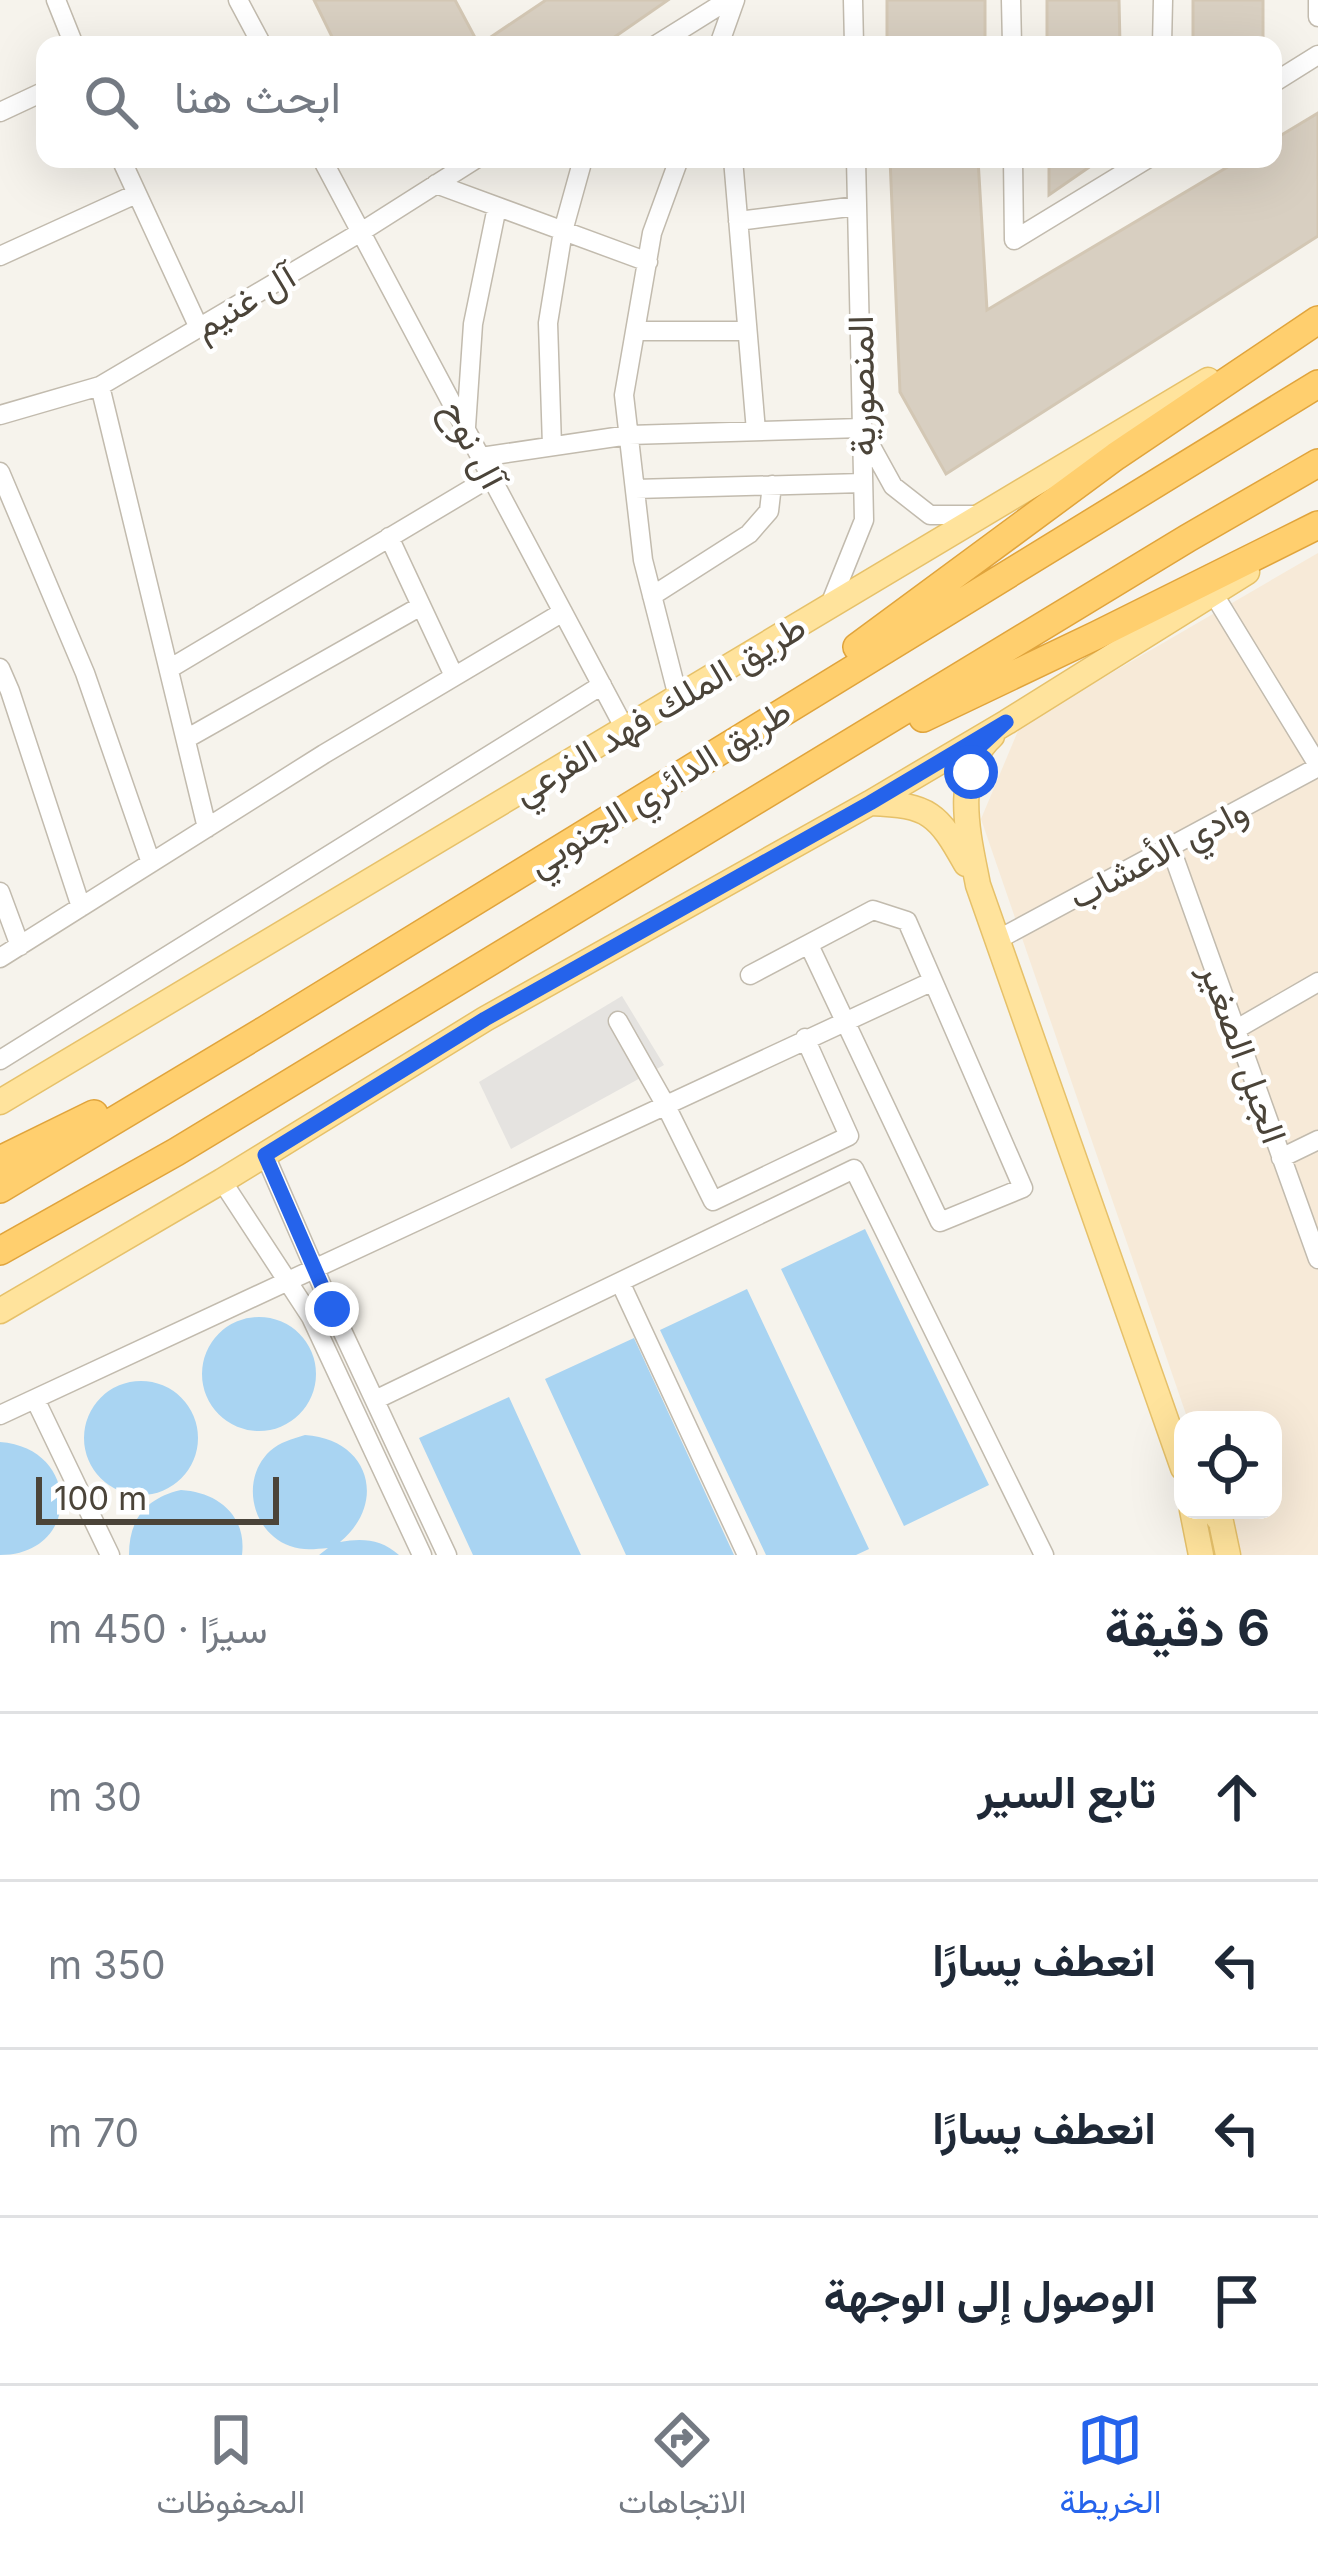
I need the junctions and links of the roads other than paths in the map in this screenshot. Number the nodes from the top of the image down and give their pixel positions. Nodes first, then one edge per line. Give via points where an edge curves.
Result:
1 (56, 0) edge
2 (238, 0) edge
3 (731, 0) edge
4 (854, 0) edge
5 (1011, 0) edge
6 (1163, 0) edge
7 (1318, 0) edge
8 (1318, 17) edge
9 (70, 36) edge
10 (257, 36) edge
11 (671, 36) edge
12 (722, 36) edge
13 (854, 36) edge
14 (1012, 36) edge
15 (1162, 36) edge
16 (1318, 55) edge
17 (1282, 77) edge
18 (36, 95) edge
19 (0, 112) edge
20 (126, 168) edge
21 (327, 168) edge
22 (462, 168) edge
23 (580, 168) edge
24 (676, 168) edge
25 (734, 168) edge
26 (856, 168) edge
27 (1013, 168) edge
28 (1133, 168) edge
29 (436, 184) junction
30 (136, 194) junction
31 (857, 206) junction
32 (497, 207) junction
33 (738, 221) junction
34 (563, 231) junction
35 (361, 232) junction
36 (0, 256) edge
37 (648, 262) junction
38 (1318, 316) edge
39 (199, 328) junction
40 (747, 331) junction
41 (635, 332) junction
42 (1318, 384) edge
43 (100, 386) junction
44 (0, 415) edge
45 (861, 428) junction
46 (466, 429) junction
47 (756, 431) junction
48 (629, 435) junction
49 (552, 446) junction
50 (481, 457) junction
51 (1318, 463) edge
52 (0, 472) edge
53 (491, 477) junction
54 (863, 483) junction
55 (772, 485) junction
56 (635, 489) junction
57 (983, 514) junction
58 (1318, 526) edge
59 (389, 538) junction
60 (1213, 593) junction
61 (652, 596) junction
62 (421, 606) junction
63 (829, 607) junction
64 (562, 611) junction
65 (0, 668) edge
66 (169, 669) junction
67 (454, 676) junction
68 (602, 685) junction
69 (678, 697) junction
70 (1006, 722) junction
71 (625, 729) junction
72 (738, 738) junction
73 (185, 739) junction
74 (1318, 766) edge
75 (870, 803) junction
76 (727, 818) junction
77 (207, 828) junction
78 (1170, 846) junction
79 (151, 863) junction
80 (978, 885) junction
81 (0, 892) edge
82 (81, 907) junction
83 (997, 940) junction
84 (809, 945) junction
85 (20, 946) junction
86 (0, 958) edge
87 (749, 975) dead end
88 (933, 981) junction
89 (1318, 982) edge
90 (844, 1020) junction
91 (618, 1021) dead end
92 (265, 1030) junction
93 (1235, 1030) junction
94 (805, 1038) junction
95 (0, 1060) edge
96 (0, 1102) edge
97 (665, 1104) junction
98 (1318, 1140) edge
99 (265, 1155) junction
100 (1282, 1158) junction
101 (0, 1160) edge
102 (223, 1181) junction
103 (0, 1189) edge
104 (0, 1256) edge
105 (1318, 1259) edge
106 (315, 1268) junction
107 (287, 1281) junction
108 (620, 1282) junction
109 (0, 1311) edge
110 (35, 1399) junction
111 (375, 1400) junction
112 (0, 1415) edge
113 (1174, 1442) edge
114 (1194, 1519) edge
115 (1219, 1519) edge
116 (110, 1555) edge
117 (422, 1555) edge
118 (447, 1555) edge
119 (747, 1555) edge
120 (1044, 1555) edge
121 (1201, 1555) edge
122 (1228, 1555) edge

1 - 9 street
2 - 10 street
3 - 11 street
3 - 12 street
4 - 13 street
5 - 14 street
6 - 15 street
7 - 8 street
16 - 17 street
18 - 19 street
20 - 30 street
21 - 35 street, آل نوح
22 - 29 street, آل غنيم
23 - 34 street
24 - 37 street
25 - 33 street
26 - 31 street, المنصورية
27 - 28 street via 1013,240
29 - 32 street
29 - 35 street, آل غنيم
30 - 36 street
30 - 39 street
31 - 33 street
31 - 45 street, المنصورية
32 - 34 street
32 - 46 street via 473,324
33 - 40 street
34 - 37 street
34 - 49 street via 548,323
35 - 39 street, آل غنيم
35 - 46 street, آل نوح
37 - 41 street
38 - 57 main road, طريق الملك فهد الفرعي
38 - 72 highway
39 - 43 street, آل غنيم
40 - 41 street
40 - 47 street
41 - 48 street via 624,395
42 - 72 highway, طريق الدائري الجنوبي
43 - 44 street, آل غنيم
43 - 66 street
45 - 47 street
45 - 54 street, المنصورية
45 - 57 street via 893,486 930,515
46 - 50 street, آل نوح
47 - 48 street
48 - 49 street
48 - 56 street
49 - 50 street
50 - 53 street, آل نوح
51 - 76 highway, طريق الدائري الجنوبي
52 - 79 street via 85,674
53 - 59 street
53 - 64 street, آل نوح
54 - 55 street
54 - 63 street, المنصورية via 864,520
55 - 56 street
55 - 61 street via 769,511 749,534
56 - 61 street
57 - 63 main road, طريق الملك فهد الفرعي
58 - 60 main road
58 - 76 highway
59 - 62 street
59 - 66 street
60 - 70 main road
60 - 74 street
61 - 69 street
62 - 67 street
62 - 73 street
63 - 69 main road, طريق الملك فهد الفرعي
64 - 67 street
64 - 68 street, آل نوح
65 - 82 street
66 - 73 street
67 - 77 street
68 - 71 street, آل نوح
68 - 95 street
69 - 71 main road, طريق الملك فهد الفرعي
70 - 75 main road
70 - 80 main road via 978,748 967,794
71 - 96 main road, طريق الملك فهد الفرعي
72 - 92 highway, طريق الدائري الجنوبي
73 - 77 street
74 - 78 street, وادي الأعشاب
75 - 80 main road via 921,810 944,824
75 - 99 main road via 485,1019
76 - 104 highway, طريق الدائري الجنوبي
77 - 79 street
78 - 83 street, وادي الأعشاب
78 - 93 street, الجبل الصغير
79 - 82 street
80 - 83 main road
81 - 85 street
82 - 85 street
83 - 113 main road
84 - 87 street
84 - 88 street via 873,910 907,921
84 - 90 street
85 - 86 street
88 - 90 street
88 - 90 street via 1023,1189 940,1222
89 - 93 street
90 - 94 street
91 - 97 street
92 - 101 highway
92 - 103 highway, طريق الدائري الجنوبي
93 - 100 street, الجبل الصغير
94 - 97 street
94 - 97 street via 849,1136 713,1201
97 - 106 street
98 - 100 street
99 - 102 main road
99 - 106 street
100 - 105 street, الجبل الصغير
102 - 107 street
102 - 109 main road
106 - 107 street
106 - 111 street
107 - 110 street
107 - 117 street
108 - 111 street
108 - 119 street
108 - 120 street via 854,1168
110 - 112 street
110 - 116 street
111 - 118 street
114 - 121 main road
115 - 122 main road

